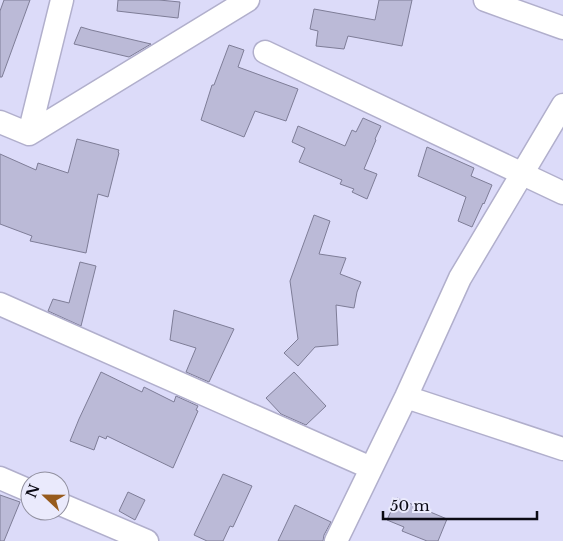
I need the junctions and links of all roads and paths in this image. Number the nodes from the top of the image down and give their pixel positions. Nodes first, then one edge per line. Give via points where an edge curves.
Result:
1 (62, 0) edge
2 (248, 0) edge
3 (485, 0) edge
4 (563, 28) edge
5 (265, 52) dead end
6 (563, 105) edge
7 (0, 122) edge
8 (29, 134) junction
9 (522, 174) junction
10 (563, 193) edge
11 (0, 304) edge
12 (406, 397) junction
13 (563, 449) edge
14 (372, 468) junction
15 (0, 478) edge
16 (20, 487) edge
17 (70, 508) edge
18 (147, 541) edge
19 (336, 541) edge

1 - 8 street
2 - 8 street
3 - 4 street
5 - 9 street
6 - 9 street
7 - 8 street
9 - 10 street
9 - 12 street via 460,278
11 - 14 street
12 - 13 street
12 - 14 street
14 - 19 street
15 - 16 street
17 - 18 street

